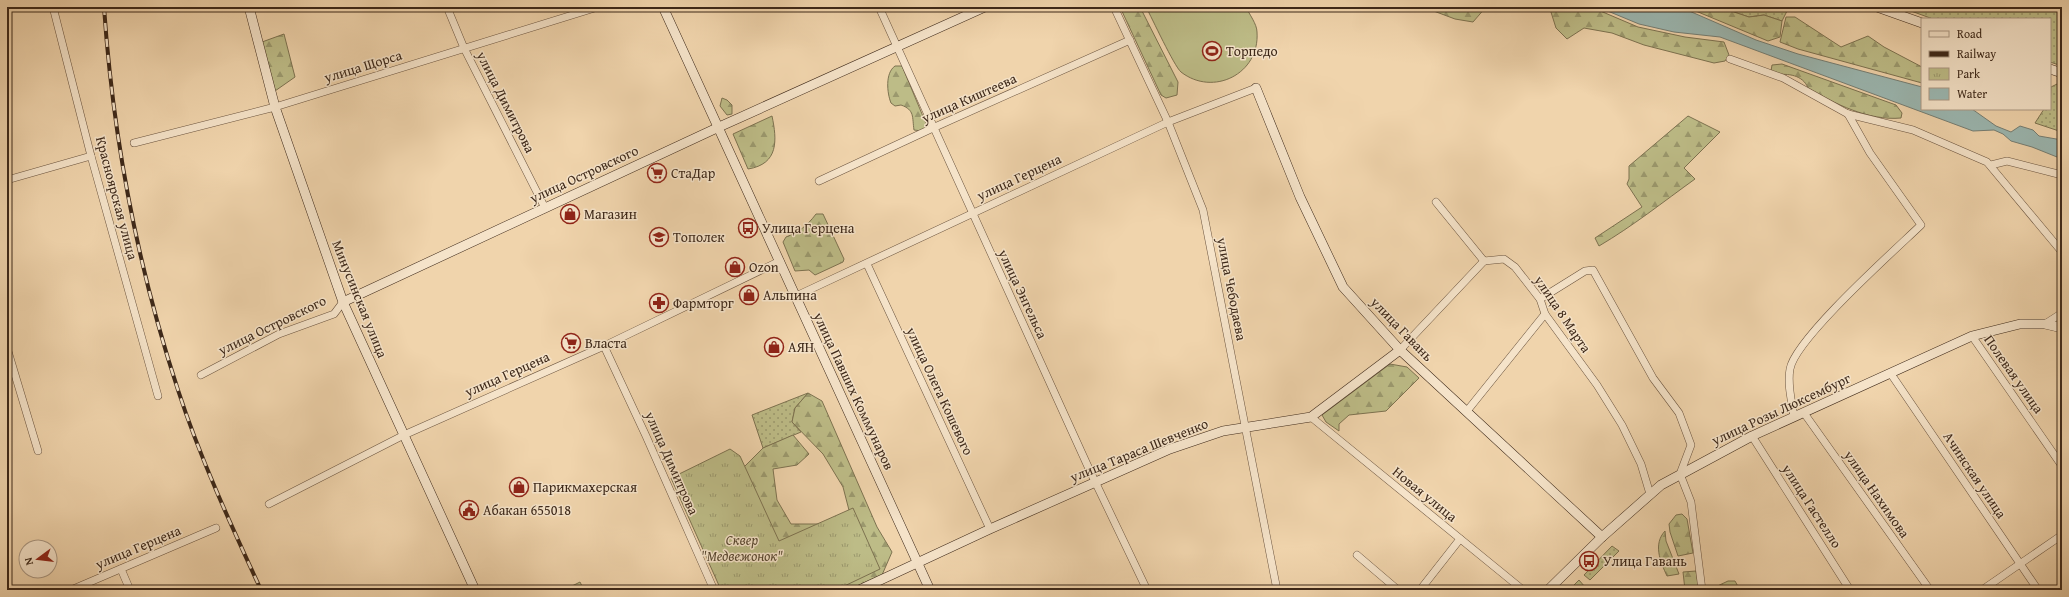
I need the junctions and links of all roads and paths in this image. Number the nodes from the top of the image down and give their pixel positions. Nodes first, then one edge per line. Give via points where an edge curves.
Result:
1 (53, 7) edge
2 (249, 7) edge
3 (446, 7) edge
4 (598, 7) edge
5 (663, 7) edge
6 (879, 7) edge
7 (986, 7) edge
8 (1114, 7) edge
9 (1877, 7) edge
10 (1921, 23) edge
11 (1130, 40) junction
12 (464, 48) junction
13 (897, 48) junction
14 (1730, 59) dead end
15 (2051, 69) edge
16 (2062, 73) edge
17 (1256, 88) joint
18 (275, 107) junction
19 (1848, 114) junction
20 (1168, 122) junction
21 (718, 127) junction
22 (935, 127) junction
23 (134, 143) dead end
24 (91, 156) junction
25 (1991, 165) junction
26 (2062, 175) edge
27 (7, 180) edge
28 (819, 181) dead end
29 (1436, 202) dead end
30 (545, 208) junction
31 (972, 213) junction
32 (2062, 252) edge
33 (1484, 261) junction
34 (780, 262) junction
35 (867, 264) junction
36 (796, 296) junction
37 (1540, 299) junction
38 (343, 302) junction
39 (2062, 313) edge
40 (1545, 314) junction
41 (2044, 324) junction
42 (2062, 328) edge
43 (1972, 336) junction
44 (604, 346) junction
45 (7, 348) edge
46 (1400, 350) junction
47 (1891, 374) junction
48 (201, 375) dead end
49 (158, 396) dead end
50 (1467, 411) junction
51 (1804, 413) junction
52 (1312, 417) junction
53 (1794, 417) junction
54 (1246, 426) junction
55 (404, 434) junction
56 (1752, 436) junction
57 (38, 451) dead end
58 (2062, 466) edge
59 (1680, 474) junction
60 (1096, 481) junction
61 (1650, 494) junction
62 (269, 504) dead end
63 (216, 528) dead end
64 (990, 529) junction
65 (2062, 535) edge
66 (1602, 537) junction
67 (1460, 539) junction
68 (1357, 555) dead end
69 (918, 563) junction
70 (2020, 564) junction
71 (121, 570) junction
72 (71, 590) edge
73 (130, 590) edge
74 (475, 590) edge
75 (714, 590) edge
76 (860, 590) edge
77 (930, 590) edge
78 (1147, 590) edge
79 (1277, 590) edge
80 (1398, 590) edge
81 (1420, 590) edge
82 (1523, 590) edge
83 (1548, 590) edge
84 (1702, 590) edge
85 (1850, 590) edge
86 (1930, 590) edge
87 (1982, 590) edge
88 (2038, 590) edge

1 - 24 street, Красноярская улица
2 - 18 street, Минусинская улица
3 - 12 street, улица Димитрова
4 - 12 street, улица Щорса
5 - 21 street, улица Павших Коммунаров
6 - 13 street, улица Энгельса
7 - 13 street, улица Островского
8 - 11 street, улица Чебодаева
9 - 10 street
11 - 20 street, улица Чебодаева
11 - 22 street, улица Киштеева
12 - 18 street, улица Щорса
12 - 30 street, улица Димитрова
13 - 21 street, улица Островского
13 - 22 street, улица Энгельса
14 - 19 street via 1783,78
15 - 16 street
17 - 20 street, улица Герцена
17 - 46 street, улица Гавань via 1300,197 1343,287
18 - 23 street, улица Щорса
18 - 38 street, Минусинская улица
19 - 25 street via 1913,130
19 - 53 street via 1870,153 1921,225 1826,318 1798,351 1790,368 1789,387
20 - 31 street, улица Герцена
20 - 54 street, улица Чебодаева via 1203,210
21 - 30 street, улица Островского
21 - 34 street, улица Павших Коммунаров
22 - 28 street, улица Киштеева
22 - 31 street, улица Энгельса
24 - 27 street
24 - 49 street, Красноярская улица
25 - 26 street via 2007,161
25 - 32 street
29 - 33 street
30 - 38 street, улица Островского
31 - 35 street, улица Герцена
31 - 60 street, улица Энгельса
33 - 37 street, улица 8 Марта via 1504,259 1516,267
33 - 46 street, улица Тараса Шевченко
34 - 36 street, улица Павших Коммунаров
34 - 44 street, улица Герцена
35 - 36 street, улица Герцена
35 - 64 street, улица Олега Кошевого
36 - 69 street, улица Павших Коммунаров
37 - 40 street, улица 8 Марта
37 - 59 street via 1585,270 1593,270 1653,378 1679,413 1691,445
38 - 48 street, улица Островского via 334,314 279,334
38 - 55 street, Минусинская улица
39 - 41 street
40 - 50 street
40 - 61 street, улица 8 Марта via 1622,425 1641,464
41 - 42 street, улица Розы Люксембург
41 - 43 street, улица Розы Люксембург via 2020,324
43 - 47 street, улица Розы Люксембург
43 - 58 street, Полевая улица
44 - 55 street, улица Герцена
44 - 75 street, улица Димитрова
45 - 57 street
46 - 50 street, улица Гавань
46 - 52 street, улица Тараса Шевченко
47 - 51 street, улица Розы Люксембург
47 - 70 street, Ачинская улица
50 - 66 street, улица Гавань
51 - 53 street, улица Розы Люксембург
51 - 86 street, улица Нахимова
52 - 54 street, улица Тараса Шевченко
52 - 67 street, Новая улица
53 - 56 street, улица Розы Люксембург
54 - 60 street, улица Тараса Шевченко via 1170,449
54 - 79 street, улица Чебодаева
55 - 62 street, улица Герцена
55 - 74 street, Минусинская улица
56 - 59 street, улица Розы Люксембург
56 - 85 street, улица Гастелло
59 - 61 street, улица Розы Люксембург
59 - 84 street via 1691,502
60 - 64 street, улица Тараса Шевченко
60 - 78 street, улица Энгельса
61 - 66 street, улица Розы Люксембург
63 - 71 street, улица Герцена
64 - 69 street, улица Тараса Шевченко
65 - 70 street
66 - 83 street, улица Розы Люксембург
67 - 81 street
67 - 82 street, Новая улица
68 - 80 street
69 - 76 street, улица Тараса Шевченко
69 - 77 street, улица Павших Коммунаров
70 - 87 street
70 - 88 street, Ачинская улица
71 - 72 street, улица Герцена
71 - 73 street

